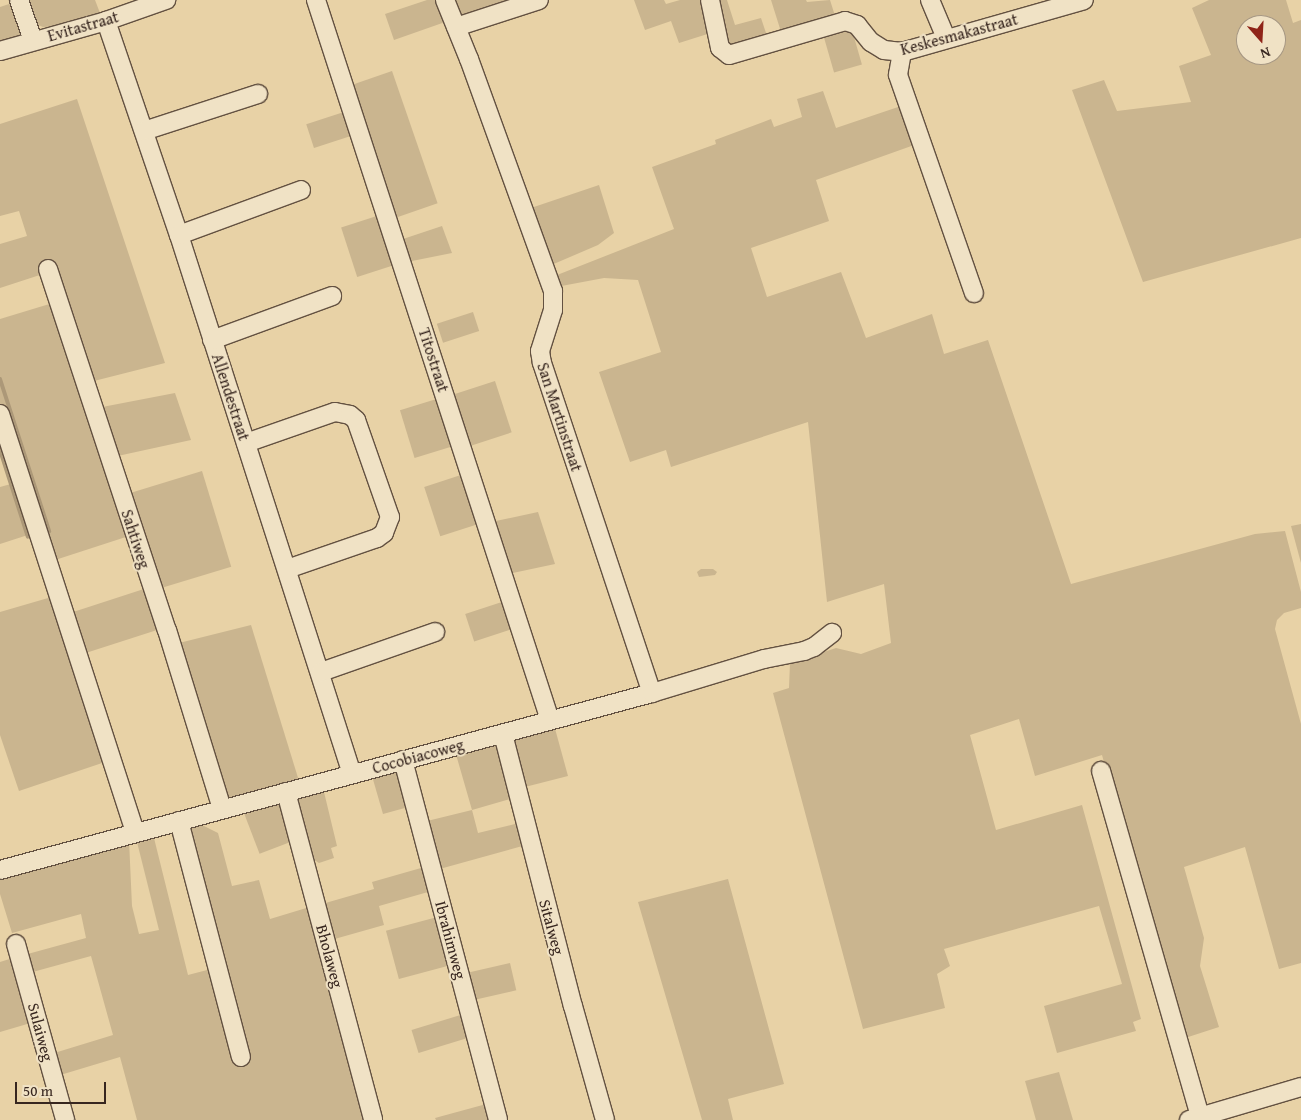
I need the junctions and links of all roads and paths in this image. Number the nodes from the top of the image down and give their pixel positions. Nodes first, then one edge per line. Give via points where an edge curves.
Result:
1 (19, 0) edge
2 (166, 0) edge
3 (316, 0) edge
4 (445, 0) edge
5 (538, 0) edge
6 (710, 0) edge
7 (930, 0) edge
8 (1084, 0) edge
9 (106, 21) junction
10 (456, 27) junction
11 (946, 38) junction
12 (33, 41) junction
13 (0, 51) edge
14 (902, 52) junction
15 (258, 94) dead end
16 (144, 131) junction
17 (301, 190) dead end
18 (179, 235) junction
19 (48, 269) dead end
20 (974, 293) dead end
21 (332, 296) dead end
22 (212, 340) junction
23 (0, 414) edge
24 (246, 443) junction
25 (287, 569) junction
26 (435, 632) dead end
27 (832, 633) dead end
28 (321, 672) junction
29 (652, 694) junction
30 (550, 720) junction
31 (503, 734) junction
32 (403, 760) junction
33 (1102, 770) dead end
34 (352, 774) junction
35 (286, 792) junction
36 (222, 809) junction
37 (179, 821) junction
38 (135, 832) junction
39 (0, 870) edge
40 (16, 944) dead end
41 (241, 1057) dead end
42 (1301, 1087) edge
43 (1194, 1118) edge
44 (65, 1120) edge
45 (373, 1120) edge
46 (498, 1120) edge
47 (605, 1120) edge

1 - 12 street
2 - 9 street, Evitastraat
3 - 30 street, Titostraat
4 - 10 street, San Martinstraat
5 - 10 street
6 - 14 street, Keskesmakastraat via 720,48 729,55 845,21 857,26 871,42 884,50
7 - 11 street
8 - 11 street, Keskesmakastraat
9 - 12 street, Evitastraat
9 - 16 street, Allendestraat
10 - 29 street, San Martinstraat via 553,291 553,310 540,351 542,364
11 - 14 street, Keskesmakastraat
12 - 13 street, Evitastraat
14 - 20 street via 898,75
15 - 16 street
16 - 18 street, Allendestraat
17 - 18 street
18 - 22 street, Allendestraat
19 - 36 street, Sahtiweg via 167,630
21 - 22 street
22 - 24 street, Allendestraat
23 - 38 street
24 - 25 street, Allendestraat
24 - 25 street via 336,412 350,416 356,420 390,517 384,533 378,538
25 - 28 street, Allendestraat
26 - 28 street
27 - 29 street, Cocobiacoweg via 804,651
28 - 34 street, Allendestraat
29 - 30 street, Cocobiacoweg
30 - 31 street, Cocobiacoweg
31 - 32 street, Cocobiacoweg
31 - 47 street, Sitalweg
32 - 34 street, Cocobiacoweg
32 - 46 street, Ibrahimweg
33 - 43 street
34 - 35 street, Cocobiacoweg
35 - 36 street, Cocobiacoweg
35 - 45 street, Bholaweg
36 - 37 street, Cocobiacoweg
37 - 38 street, Cocobiacoweg
37 - 41 street
38 - 39 street, Cocobiacoweg
40 - 44 street, Sulaiweg
42 - 43 street

